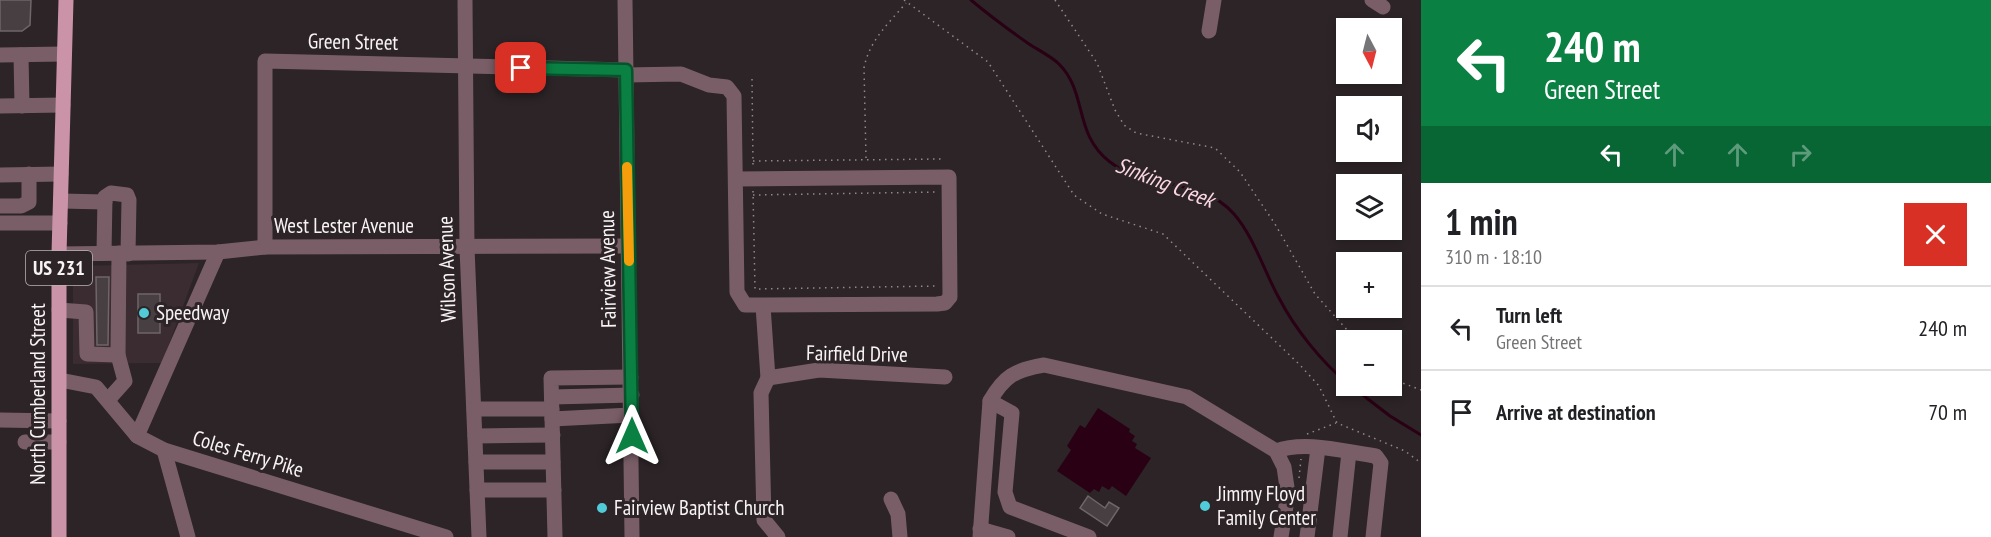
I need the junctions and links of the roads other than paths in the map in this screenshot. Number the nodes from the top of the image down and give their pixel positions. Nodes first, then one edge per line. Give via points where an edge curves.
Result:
1 (66, 0) edge
2 (465, 0) edge
3 (625, 0) edge
4 (1214, 0) edge
5 (1209, 31) dead end
6 (64, 54) junction
7 (21, 55) junction
8 (0, 56) edge
9 (466, 66) junction
10 (626, 72) junction
11 (63, 105) junction
12 (0, 106) edge
13 (22, 106) junction
14 (29, 174) junction
15 (61, 174) junction
16 (0, 175) edge
17 (737, 179) junction
18 (60, 201) junction
19 (105, 202) junction
20 (0, 206) edge
21 (0, 223) edge
22 (60, 223) junction
23 (628, 246) junction
24 (265, 247) junction
25 (467, 248) junction
26 (218, 252) junction
27 (117, 253) junction
28 (59, 254) junction
29 (763, 306) junction
30 (59, 310) junction
31 (118, 355) junction
32 (945, 376) dead end
33 (631, 377) junction
34 (768, 378) junction
35 (60, 380) junction
36 (632, 395) junction
37 (108, 400) junction
38 (990, 401) junction
39 (552, 408) junction
40 (474, 409) junction
41 (631, 415) junction
42 (0, 420) edge
43 (59, 421) junction
44 (553, 435) junction
45 (137, 436) junction
46 (475, 436) junction
47 (26, 442) dead end
48 (59, 442) junction
49 (1318, 448) junction
50 (164, 450) junction
51 (1276, 451) junction
52 (1349, 452) junction
53 (476, 462) junction
54 (554, 462) junction
55 (477, 490) junction
56 (554, 490) junction
57 (891, 499) dead end
58 (980, 533) edge
59 (59, 537) edge
60 (188, 537) edge
61 (446, 537) edge
62 (479, 537) edge
63 (555, 537) edge
64 (632, 537) edge
65 (778, 537) edge
66 (900, 537) edge
67 (1008, 537) edge
68 (1089, 537) edge
69 (1283, 537) edge
70 (1307, 537) edge
71 (1340, 537) edge
72 (1373, 537) edge

1 - 6 main road, North Cumberland Street / US 231
2 - 9 street, Wilson Avenue
3 - 10 street, Fairview Avenue
4 - 5 street
6 - 7 street
6 - 11 main road, North Cumberland Street / US 231
7 - 8 street
7 - 13 street
9 - 10 street, Green Street
9 - 24 street, Green Street via 265,61
9 - 25 street, Wilson Avenue
10 - 17 street, Green Street via 681,74 709,86 727,87 734,96
10 - 23 street, Fairview Avenue
11 - 13 street
11 - 15 main road, North Cumberland Street / US 231
12 - 13 street
14 - 15 street
14 - 16 street
14 - 20 street via 29,202
15 - 18 main road, North Cumberland Street / US 231
17 - 29 street, Green Street via 737,292 745,305
17 - 29 street via 949,177 950,297 945,303
18 - 19 street
18 - 22 main road, North Cumberland Street / US 231
19 - 27 street
19 - 27 street via 105,196 111,193 127,195
21 - 22 street
22 - 28 main road, North Cumberland Street / US 231
23 - 25 street, West Lester Avenue
23 - 33 street, Fairview Avenue
24 - 25 street, West Lester Avenue
24 - 26 street, West Lester Avenue
25 - 40 street, Wilson Avenue
26 - 27 street, West Lester Avenue
26 - 45 street
27 - 28 street, West Lester Avenue
27 - 31 street
28 - 30 main road, North Cumberland Street / US 231
29 - 34 street
30 - 31 street via 86,312 87,354
30 - 35 main road, North Cumberland Street / US 231
31 - 37 street via 125,381
32 - 34 street, Fairfield Drive via 819,370
33 - 36 street, Fairview Avenue
33 - 39 street via 551,378
34 - 65 street via 761,393 764,520
35 - 37 street, Coles Ferry Pike via 96,387
35 - 43 main road, North Cumberland Street / US 231
36 - 39 street
36 - 41 street, Fairview Avenue
37 - 45 street, Coles Ferry Pike
38 - 51 street via 1000,382 1022,368 1044,365 1187,397
38 - 58 street
38 - 68 street via 1012,413 1005,492 1010,507
39 - 40 street
39 - 41 street
39 - 44 street
40 - 46 street, Wilson Avenue
41 - 64 street, Fairview Avenue
42 - 43 street
43 - 48 main road, North Cumberland Street / US 231
44 - 46 street
44 - 54 street
45 - 50 street, Coles Ferry Pike
46 - 53 street, Wilson Avenue
47 - 48 street
48 - 59 main road, North Cumberland Street / US 231
49 - 51 street via 1288,447
49 - 52 street
49 - 70 street
50 - 60 street
50 - 61 street, Coles Ferry Pike
51 - 69 street via 1284,467 1288,494
52 - 71 street
52 - 72 street via 1376,456 1381,463
53 - 54 street
53 - 55 street, Wilson Avenue
54 - 56 street
55 - 56 street
55 - 62 street, Wilson Avenue
56 - 63 street
57 - 66 street via 898,514
58 - 67 street

